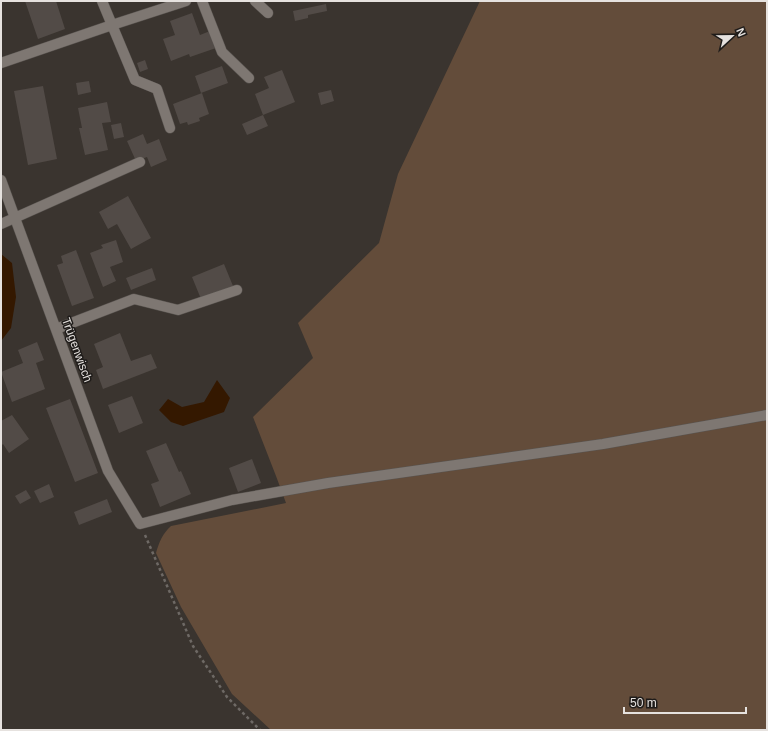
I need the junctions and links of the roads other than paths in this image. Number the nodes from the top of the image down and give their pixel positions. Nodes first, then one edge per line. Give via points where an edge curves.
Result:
1 (102, 1) edge
2 (186, 1) edge
3 (202, 1) edge
4 (255, 1) edge
5 (268, 13) dead end
6 (112, 25) junction
7 (1, 63) edge
8 (249, 78) dead end
9 (170, 128) dead end
10 (140, 162) dead end
11 (1, 180) edge
12 (15, 217) junction
13 (1, 224) edge
14 (237, 290) dead end
15 (56, 329) junction
16 (767, 415) edge

1 - 6 street
2 - 6 street
3 - 8 street via 222,52
4 - 5 street
6 - 7 street
6 - 9 street via 136,80 157,89
10 - 12 street
11 - 12 street, Trügenwisch
12 - 13 street
12 - 15 street, Trügenwisch
14 - 15 street via 178,310 134,299
15 - 16 street, Trügenwisch via 108,471 140,524 232,500 328,483 603,444

